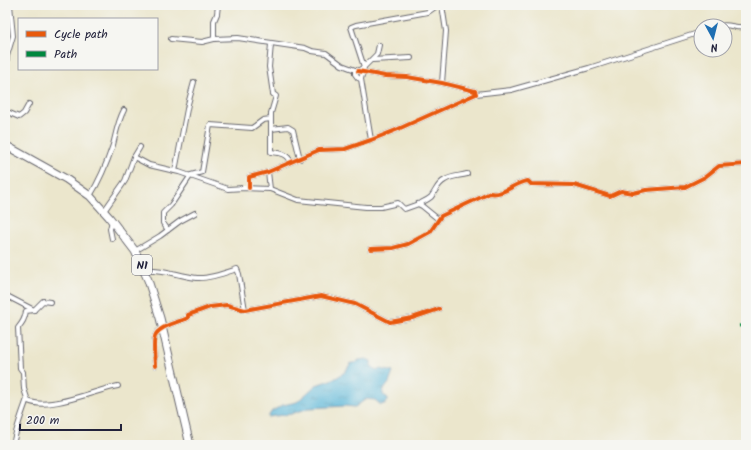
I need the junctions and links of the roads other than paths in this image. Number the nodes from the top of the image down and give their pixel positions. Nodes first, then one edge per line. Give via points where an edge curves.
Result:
1 (10, 5) edge
2 (218, 5) edge
3 (438, 5) edge
4 (442, 5) edge
5 (733, 26) edge
6 (746, 27) edge
7 (693, 35) edge
8 (171, 39) dead end
9 (214, 39) junction
10 (271, 44) junction
11 (379, 45) dead end
12 (411, 58) dead end
13 (372, 60) junction
14 (360, 70) junction
15 (5, 76) edge
16 (361, 79) junction
17 (194, 82) dead end
18 (442, 83) junction
19 (476, 94) junction
20 (29, 104) dead end
21 (124, 110) dead end
22 (5, 111) edge
23 (271, 119) junction
24 (271, 128) junction
25 (371, 140) junction
26 (5, 145) edge
27 (140, 147) dead end
28 (134, 157) junction
29 (300, 159) junction
30 (291, 162) junction
31 (746, 164) edge
32 (175, 171) junction
33 (268, 172) junction
34 (467, 174) dead end
35 (191, 176) junction
36 (249, 188) junction
37 (270, 189) junction
38 (90, 196) junction
39 (418, 204) junction
40 (104, 211) junction
41 (195, 213) dead end
42 (438, 219) junction
43 (112, 221) junction
44 (168, 230) junction
45 (112, 239) dead end
46 (370, 249) dead end
47 (135, 250) junction
48 (144, 270) junction
49 (5, 295) edge
50 (50, 302) dead end
51 (439, 308) dead end
52 (34, 310) junction
53 (245, 310) junction
54 (163, 328) junction
55 (156, 366) dead end
56 (118, 386) dead end
57 (27, 399) junction
58 (13, 445) edge
59 (190, 445) edge

1 - 15 street via 13,36
2 - 9 street via 214,21
3 - 14 street via 428,12 351,27
4 - 18 street via 446,31
5 - 6 street
7 - 19 street via 511,90
8 - 9 street via 202,42
9 - 10 street via 238,38
10 - 14 street via 326,52 342,65
10 - 23 street via 269,67 273,94 276,96
11 - 13 street
12 - 13 street
13 - 14 street
14 - 16 street
14 - 16 street via 354,74
14 - 18 street via 385,76
16 - 25 street
17 - 32 street
18 - 19 street via 475,91
19 - 25 street
20 - 22 street via 19,117
21 - 38 street via 101,177
23 - 24 street
23 - 35 street via 263,120 252,128 210,125 202,172
24 - 29 street via 293,130
24 - 30 street via 271,152 288,156
25 - 29 street via 345,149 319,150
26 - 38 highway, N1 via 66,179
27 - 28 street
28 - 32 street via 149,165
28 - 40 street via 125,181
29 - 30 street
30 - 33 street
31 - 42 street via 720,166 685,187 621,191 610,196 574,185 531,184 524,181 502,192 490,193
32 - 35 street
33 - 36 street via 249,177
33 - 37 street
34 - 39 street via 446,178 432,196
35 - 36 street via 228,189
35 - 44 street via 163,213 163,223
36 - 37 street
37 - 39 street via 298,200 366,207 398,203 404,208
38 - 40 highway, N1
39 - 42 street
40 - 43 highway, N1
41 - 44 street
42 - 46 street via 430,232 408,244 393,248
43 - 45 street
43 - 47 highway, N1
44 - 47 street
47 - 48 highway, N1
48 - 53 street via 155,268 198,278 237,269
48 - 54 highway, N1
49 - 52 street
50 - 52 street via 42,301
51 - 53 street via 412,318 390,322 355,304 321,296
52 - 57 street via 26,311 18,328 20,368 23,372
53 - 54 street via 227,305 210,307
54 - 55 street via 156,334 154,344
54 - 59 highway, N1
56 - 57 street via 46,404 31,403
57 - 58 street

